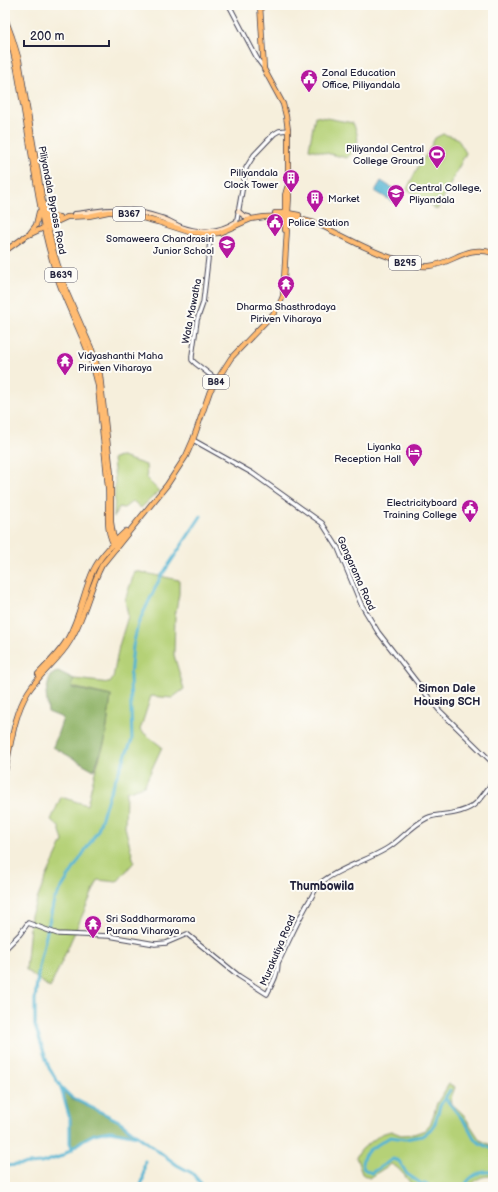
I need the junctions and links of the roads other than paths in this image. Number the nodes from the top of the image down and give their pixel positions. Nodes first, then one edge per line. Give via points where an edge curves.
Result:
1 (229, 5) edge
2 (260, 5) edge
3 (5, 18) edge
4 (5, 28) edge
5 (264, 69) junction
6 (288, 130) junction
7 (40, 203) junction
8 (44, 209) junction
9 (238, 211) junction
10 (74, 214) joint
11 (286, 214) junction
12 (249, 217) junction
13 (60, 218) junction
14 (300, 218) junction
15 (236, 224) junction
16 (322, 225) junction
17 (46, 226) junction
18 (288, 229) junction
19 (31, 234) junction
20 (210, 234) junction
21 (51, 238) junction
22 (286, 240) junction
23 (48, 246) junction
24 (5, 251) edge
25 (493, 253) edge
26 (217, 380) junction
27 (193, 440) junction
28 (134, 524) junction
29 (112, 530) junction
30 (123, 534) junction
31 (110, 536) junction
32 (115, 545) junction
33 (104, 554) junction
34 (92, 578) junction
35 (5, 760) edge
36 (493, 764) edge
37 (5, 771) edge
38 (493, 782) edge
39 (5, 949) edge

1 - 5 street
2 - 5 main road, B84
3 - 8 main road, Piliyandala Bypass Road / B639 via 19,60
4 - 7 main road, Piliyandala Bypass Road / B639 via 17,69
5 - 6 main road, B84 via 283,104
6 - 9 street via 274,134 249,161
6 - 11 main road, B84 via 289,196
7 - 17 main road, Piliyandala Bypass Road / B639
7 - 19 main road via 39,219
8 - 13 main road via 51,216
8 - 17 main road, Piliyandala Bypass Road / B639
9 - 12 main road
9 - 15 street
10 - 13 main road, B367
10 - 15 main road, B367 via 121,210 148,214 181,227 206,232
11 - 12 main road, B367
11 - 14 main road, B295
11 - 15 main road, B367
11 - 16 main road, B295 via 305,217
11 - 18 main road, B84
11 - 22 main road, B84
12 - 15 main road, B367
13 - 17 main road, B367
13 - 20 main road, B367 via 120,212 189,232
13 - 21 main road via 52,227
14 - 16 main road, B295
14 - 18 main road via 292,221
15 - 20 main road, B367 via 219,233
16 - 25 main road, B295 via 381,255 420,266 438,265 473,251
17 - 19 main road, B367
17 - 21 main road, Piliyandala Bypass Road / B639
17 - 23 main road, Piliyandala Bypass Road / B639
18 - 22 main road, B84
19 - 23 main road via 40,234
19 - 24 main road, B367
20 - 26 street, Wata Mawatha via 203,303 197,320 192,360
21 - 29 main road, Piliyandala Bypass Road / B639 via 66,291 100,374 111,474
22 - 26 main road, B84 via 281,301 274,313 231,358
23 - 31 main road, Piliyandala Bypass Road / B639 via 63,293 95,370 106,468
26 - 27 main road, B84 via 210,391
27 - 28 main road, B84 via 167,485
27 - 36 street, Gangarama Road via 252,474 322,523 338,548 361,604 378,632 434,705
28 - 30 main road, B84
28 - 32 main road, B84
29 - 30 main road
29 - 32 main road, Piliyandala Bypass Road / B639
30 - 32 main road, B84
31 - 32 main road, Piliyandala Bypass Road / B639
31 - 33 main road
32 - 33 main road, B84
32 - 34 main road, B84
33 - 34 main road, B84 via 97,563
34 - 35 main road, B84 via 68,638 23,695 14,718
34 - 37 main road, B84 via 71,640 24,698 13,729
38 - 39 street, Murakutiya Road via 475,805 457,812 427,818 386,849 323,881 316,888 296,923 267,994 239,976 188,934 166,943 155,944 109,936 58,934 28,923

